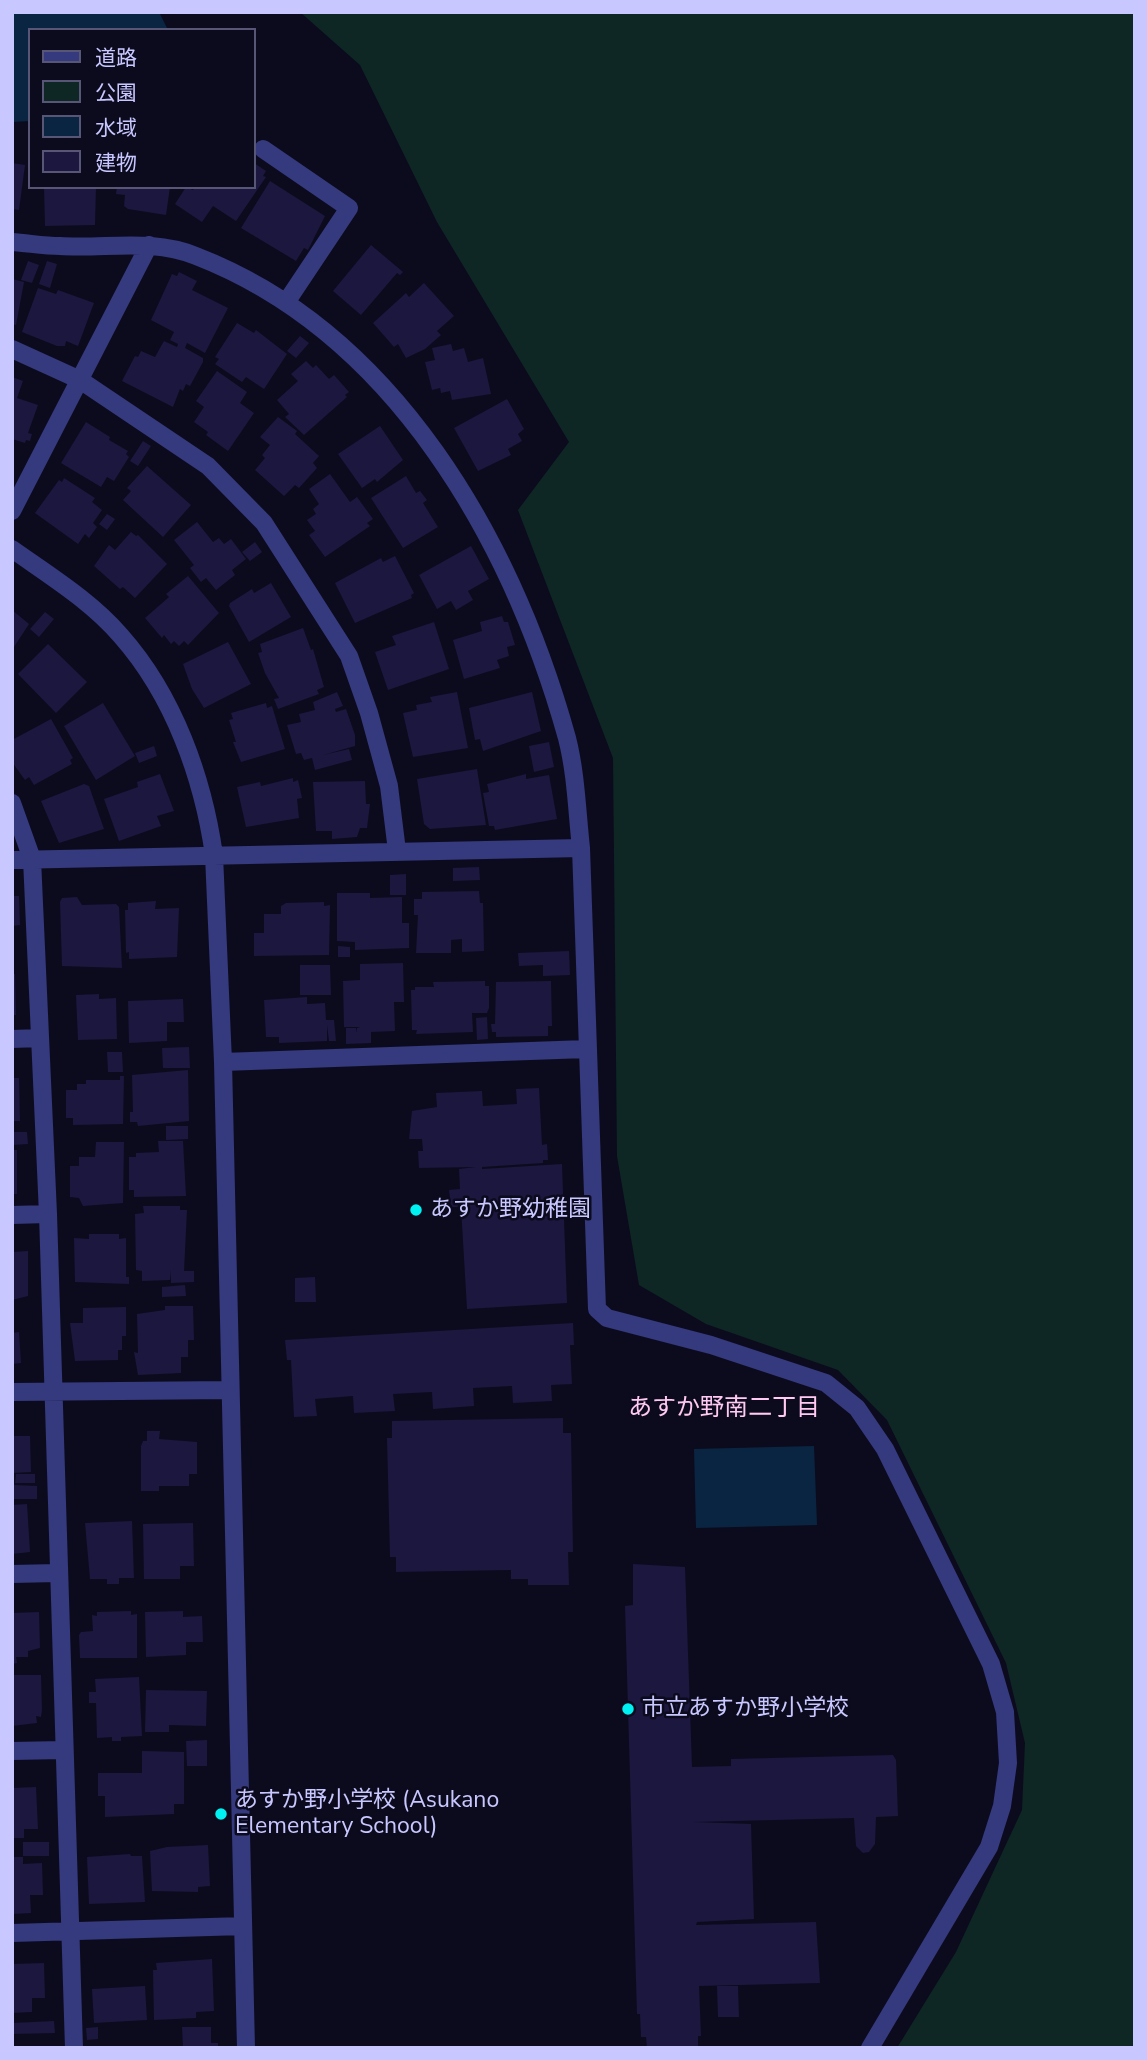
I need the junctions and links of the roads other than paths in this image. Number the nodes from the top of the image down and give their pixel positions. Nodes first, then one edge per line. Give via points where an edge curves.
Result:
1 (263, 149) dead end
2 (12, 242) edge
3 (149, 244) junction
4 (287, 301) junction
5 (12, 349) edge
6 (80, 380) junction
7 (12, 511) edge
8 (12, 550) edge
9 (12, 803) edge
10 (581, 848) junction
11 (397, 851) junction
12 (214, 855) junction
13 (32, 859) junction
14 (12, 860) edge
15 (12, 1038) edge
16 (40, 1038) junction
17 (586, 1049) junction
18 (223, 1062) junction
19 (48, 1214) junction
20 (12, 1215) edge
21 (53, 1390) junction
22 (229, 1390) junction
23 (12, 1392) edge
24 (57, 1573) junction
25 (12, 1574) edge
26 (62, 1750) junction
27 (12, 1751) edge
28 (243, 1926) junction
29 (70, 1932) junction
30 (12, 1933) edge
31 (74, 2048) edge
32 (247, 2048) edge
33 (870, 2048) edge

1 - 4 street via 349,208
2 - 3 street
3 - 4 street via 194,255
3 - 6 street
4 - 10 street via 376,375 472,508 540,652 567,740
5 - 6 street
6 - 7 street
6 - 11 street via 208,466 270,533 349,656 389,786
8 - 12 street via 80,598 121,635 149,673 180,732 198,780
9 - 13 street
10 - 11 street
10 - 17 street
11 - 12 street
12 - 13 street
12 - 18 street
13 - 14 street
13 - 16 street
15 - 16 street
16 - 19 street
17 - 18 street
17 - 33 street via 597,1309 607,1318 711,1345 826,1383 857,1408 885,1449 991,1664 1004,1712 1008,1763 989,1847
18 - 22 street
19 - 20 street
19 - 21 street
21 - 22 street
21 - 23 street
21 - 24 street
22 - 28 street
24 - 25 street
24 - 26 street
26 - 27 street
26 - 29 street
28 - 29 street
28 - 32 street
29 - 30 street
29 - 31 street

